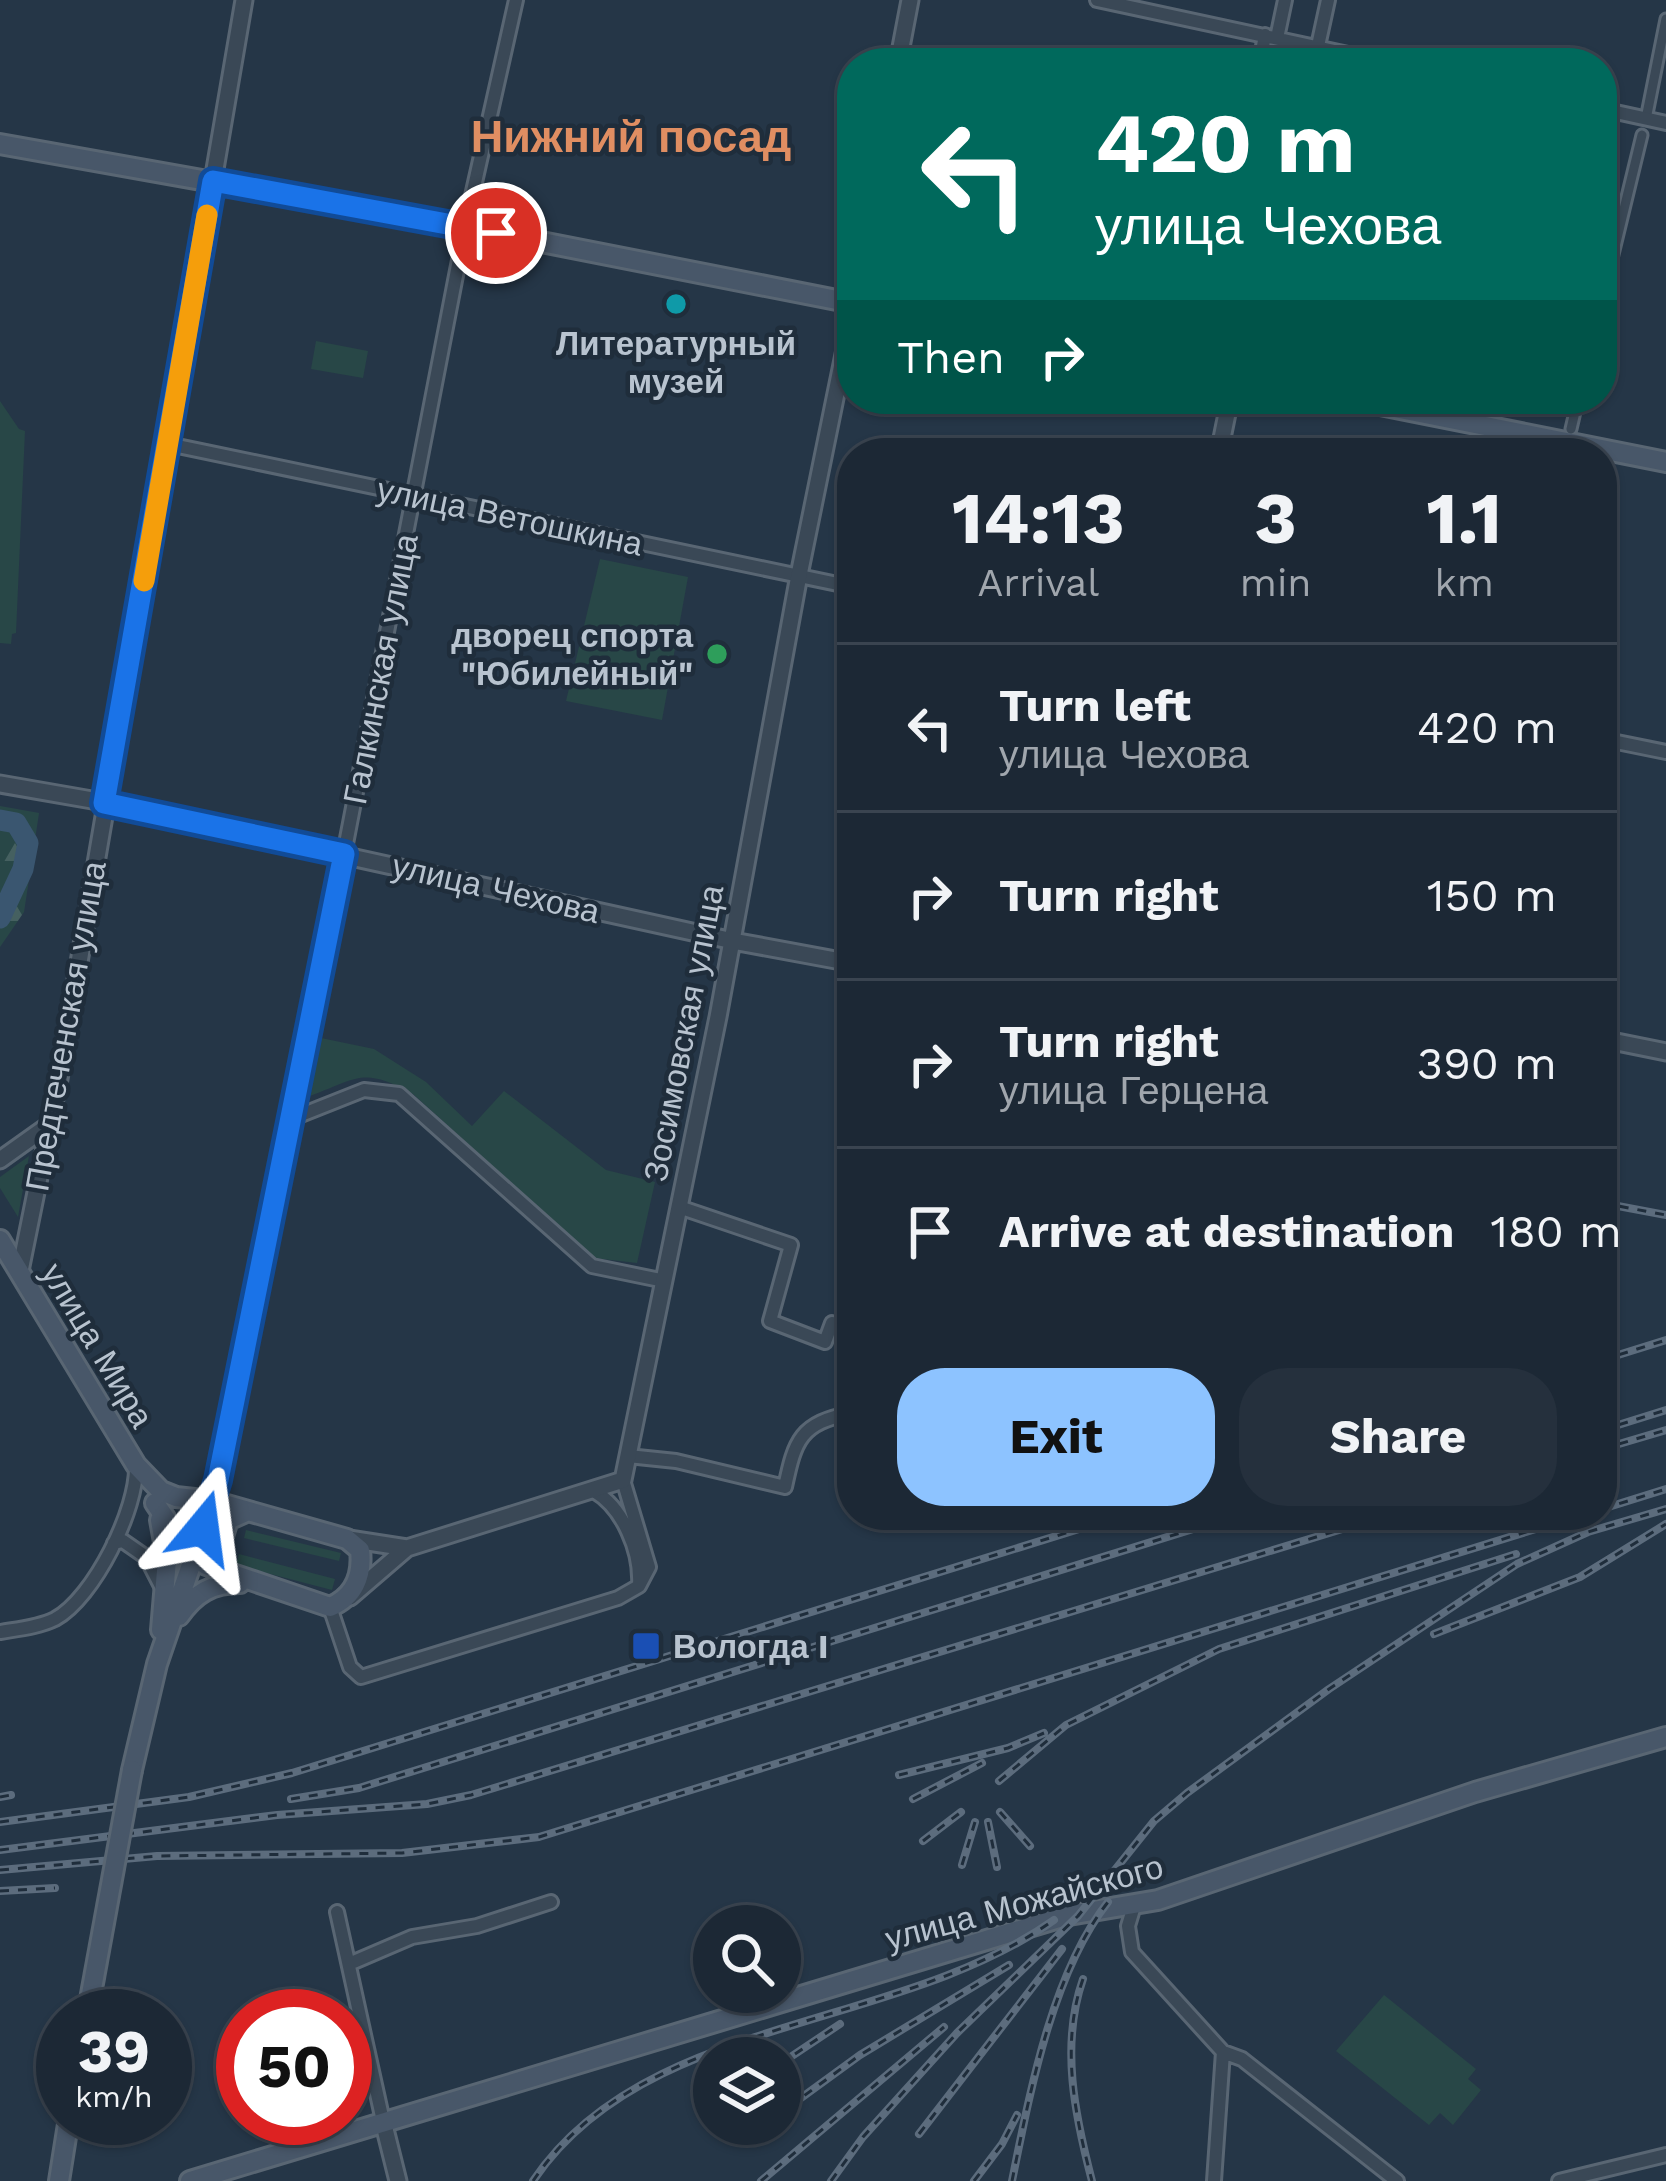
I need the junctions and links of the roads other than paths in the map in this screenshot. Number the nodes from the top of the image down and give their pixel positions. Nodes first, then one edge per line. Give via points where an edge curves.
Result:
1 (244, 0) edge
2 (516, 0) edge
3 (910, 0) edge
4 (1097, 0) edge
5 (1285, 0) edge
6 (1328, 0) edge
7 (1666, 19) edge
8 (1271, 36) junction
9 (1318, 46) junction
10 (901, 48) edge
11 (1266, 48) edge
12 (1321, 48) edge
13 (1617, 112) edge
14 (1646, 118) junction
15 (1666, 123) edge
16 (1642, 135) dead end
17 (0, 144) edge
18 (213, 181) junction
19 (465, 227) junction
20 (1617, 238) edge
21 (459, 260) dead end
22 (837, 300) edge
23 (837, 389) edge
24 (1424, 414) edge
25 (1574, 414) edge
26 (1570, 429) dead end
27 (1543, 438) edge
28 (168, 444) junction
29 (1617, 453) edge
30 (1666, 463) edge
31 (413, 496) junction
32 (799, 575) junction
33 (837, 584) edge
34 (1617, 742) edge
35 (1666, 752) edge
36 (0, 784) edge
37 (104, 803) junction
38 (344, 854) junction
39 (733, 941) junction
40 (837, 960) edge
41 (1617, 1042) edge
42 (1666, 1052) edge
43 (291, 1119) junction
44 (49, 1125) junction
45 (0, 1160) edge
46 (680, 1208) junction
47 (0, 1240) edge
48 (20, 1271) junction
49 (665, 1282) junction
50 (837, 1324) edge
51 (837, 1419) edge
52 (628, 1456) junction
53 (136, 1465) junction
54 (623, 1480) junction
55 (150, 1481) junction
56 (594, 1491) junction
57 (213, 1501) junction
58 (155, 1504) junction
59 (248, 1511) junction
60 (347, 1539) junction
61 (114, 1543) junction
62 (407, 1549) junction
63 (192, 1555) junction
64 (226, 1575) junction
65 (250, 1583) junction
66 (639, 1586) junction
67 (164, 1594) junction
68 (333, 1604) junction
69 (0, 1632) edge
70 (157, 1664) junction
71 (1666, 1737) edge
72 (551, 1902) dead end
73 (1134, 1906) junction
74 (338, 1912) dead end
75 (349, 1964) junction
76 (92, 1989) edge
77 (1223, 2052) junction
78 (383, 2121) junction
79 (65, 2145) edge
80 (1666, 2155) edge
81 (59, 2181) edge
82 (190, 2181) edge
83 (398, 2181) edge
84 (1214, 2181) edge
85 (1397, 2181) edge
86 (1559, 2181) edge

1 - 18 street, Предтеченская улица
2 - 19 street
3 - 10 street
4 - 8 street
5 - 8 street
6 - 9 street
7 - 14 street
8 - 9 street
8 - 11 street
9 - 12 street
13 - 14 street
14 - 15 street
16 - 20 street
17 - 18 main road
18 - 19 main road
18 - 28 street, Предтеченская улица
19 - 22 main road
21 - 31 street, Галкинская улица
23 - 32 street, Зосимовская улица
24 - 27 main road
25 - 26 street
28 - 31 street, улица Ветошкина
28 - 37 street, Предтеченская улица
29 - 30 main road
31 - 32 street, улица Ветошкина
31 - 38 street, Галкинская улица
32 - 33 street, улица Ветошкина
32 - 39 street, Зосимовская улица
34 - 35 street
36 - 37 street, улица Чехова
37 - 38 street, улица Чехова
37 - 44 street, Предтеченская улица
38 - 39 street, улица Чехова
38 - 43 street, Галкинская улица
39 - 40 street, улица Чехова
39 - 46 street, Зосимовская улица
41 - 42 street
43 - 49 street via 364,1090 399,1094 592,1266
43 - 57 street, Галкинская улица
44 - 45 street
44 - 48 street, Предтеченская улица
46 - 49 street, Зосимовская улица
46 - 50 street via 791,1245 770,1321 825,1342
47 - 48 main road, улица Мира
48 - 53 main road, улица Мира
49 - 52 street, Зосимовская улица
51 - 52 street via 798,1438 785,1487
52 - 54 street, Зосимовская улица
53 - 55 main road, улица Мира
53 - 58 main road
53 - 61 street
54 - 56 street
54 - 66 street via 650,1559
55 - 57 main road, улица Мира via 176,1497
55 - 63 main road via 190,1538
56 - 62 street
56 - 66 street via 627,1532
57 - 59 main road
57 - 63 main road
58 - 63 main road
58 - 67 main road via 167,1559
59 - 60 main road
59 - 64 main road via 228,1520 217,1556
60 - 62 street
60 - 68 main road via 362,1559
61 - 67 street via 141,1551
61 - 69 street via 62,1614
62 - 68 street
63 - 64 main road
63 - 70 main road
64 - 65 main road
65 - 68 main road
65 - 70 main road via 199,1594 178,1616
66 - 68 street via 361,1677 350,1667
67 - 70 main road
70 - 76 main road, bridge
71 - 73 main road, улица Можайского
72 - 75 street via 412,1936
73 - 77 street via 1128,1926 1135,1956
73 - 78 main road, улица Можайского via 1069,1915
74 - 75 street
75 - 78 street
77 - 84 street
77 - 85 street
78 - 82 main road, улица Можайского
78 - 83 street
79 - 81 main road
80 - 86 street

